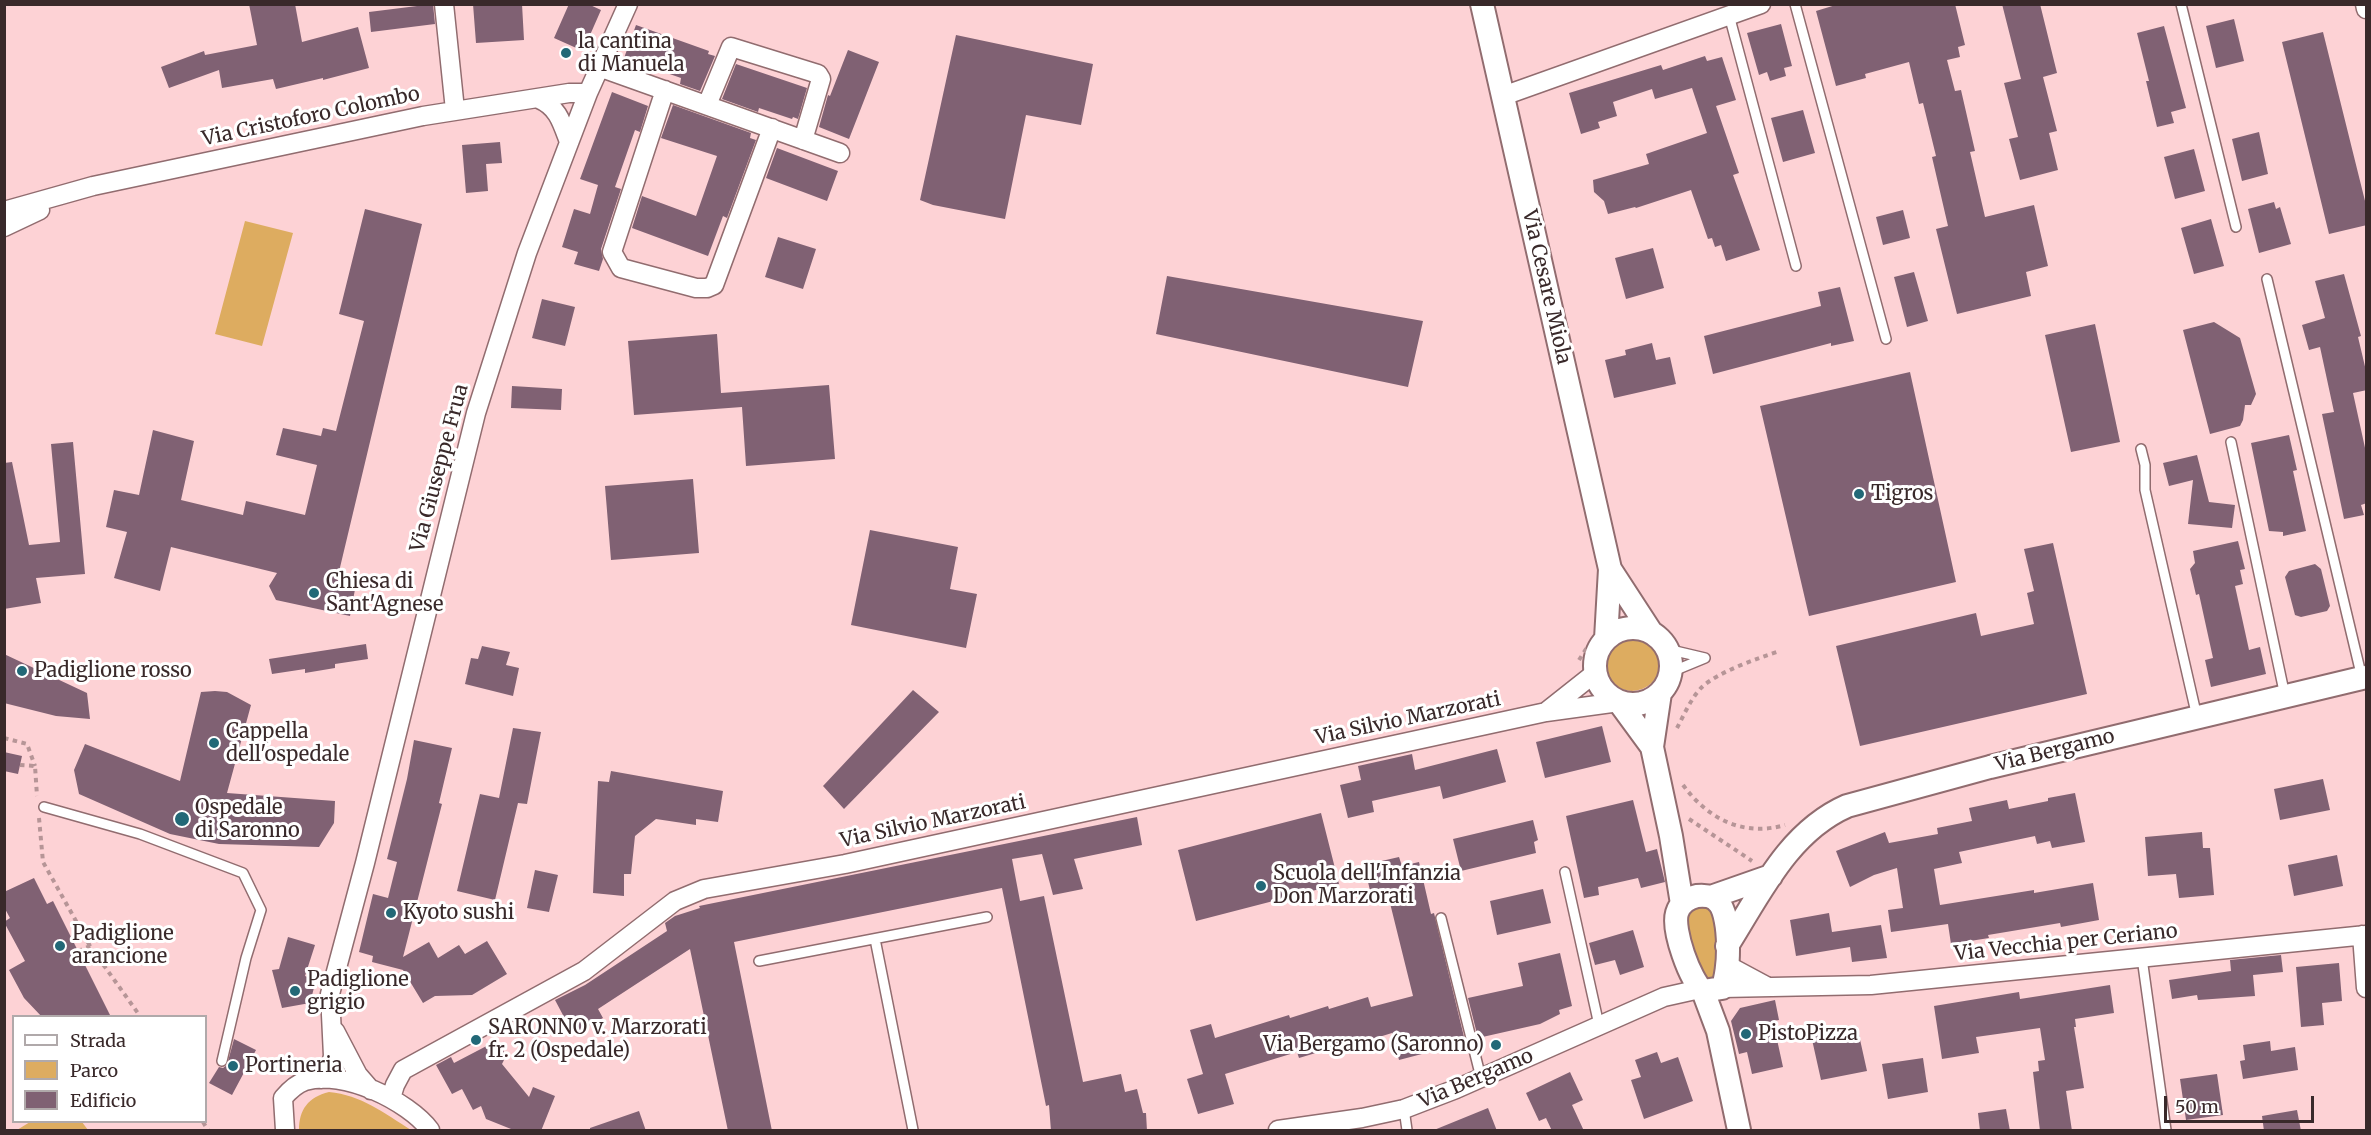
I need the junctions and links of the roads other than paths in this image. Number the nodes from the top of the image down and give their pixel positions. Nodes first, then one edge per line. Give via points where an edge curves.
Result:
1 (444, 4) edge
2 (628, 4) edge
3 (1482, 4) edge
4 (1761, 4) edge
5 (1795, 4) edge
6 (2181, 4) edge
7 (2365, 4) edge
8 (2367, 9) edge
9 (1729, 15) junction
10 (599, 67) junction
11 (665, 90) junction
12 (588, 93) junction
13 (1503, 96) junction
14 (539, 99) junction
15 (707, 105) junction
16 (455, 110) junction
17 (772, 128) junction
18 (804, 140) junction
19 (569, 142) junction
20 (840, 153) dead end
21 (93, 186) junction
22 (4, 211) edge
23 (4, 227) edge
24 (2236, 227) dead end
25 (1796, 266) dead end
26 (2267, 279) dead end
27 (1886, 339) dead end
28 (2231, 442) dead end
29 (2141, 449) dead end
30 (1610, 569) junction
31 (1651, 632) junction
32 (1598, 641) junction
33 (1667, 649) junction
34 (1584, 670) junction
35 (1671, 672) junction
36 (2364, 677) edge
37 (1660, 693) junction
38 (2284, 696) junction
39 (1619, 702) junction
40 (1546, 712) junction
41 (2197, 717) junction
42 (1652, 747) junction
43 (41, 808) road end
44 (1671, 836) junction
45 (1762, 869) junction
46 (1565, 872) dead end
47 (1708, 896) junction
48 (1682, 904) junction
49 (987, 917) dead end
50 (1441, 918) dead end
51 (2364, 935) edge
52 (875, 939) junction
53 (1727, 955) junction
54 (2142, 958) junction
55 (759, 961) dead end
56 (1689, 966) junction
57 (1770, 988) junction
58 (2367, 988) edge
59 (1711, 989) junction
60 (1664, 997) junction
61 (1599, 1025) junction
62 (333, 1027) junction
63 (222, 1061) dead end
64 (1481, 1078) junction
65 (321, 1079) junction
66 (371, 1090) junction
67 (391, 1098) junction
68 (1404, 1109) junction
69 (427, 1126) edge
70 (1300, 1129) edge
71 (285, 1131) edge
72 (444, 1131) edge
73 (913, 1131) edge
74 (1278, 1131) edge
75 (1407, 1131) edge
76 (1739, 1131) edge
77 (2166, 1131) edge

1 - 16 street
2 - 10 street, Via Giuseppe Frua
3 - 13 street, Via Cesare Miola
4 - 9 street
5 - 27 lane
6 - 24 lane
7 - 8 street
9 - 13 street
9 - 25 lane
10 - 11 street
10 - 12 street, Via Giuseppe Frua
11 - 15 street
11 - 17 street via 612,252 621,268 696,288 714,285
12 - 14 street, Via Cristoforo Colombo
12 - 19 street, Via Giuseppe Frua
13 - 30 street, Via Cesare Miola
14 - 16 street, Via Cristoforo Colombo
14 - 19 street via 555,110
15 - 17 street
15 - 18 street via 731,47 818,74 821,79
16 - 21 street, Via Cristoforo Colombo
17 - 18 street
18 - 20 street
19 - 62 street, Via Giuseppe Frua via 527,254 476,413 330,994
21 - 22 street, Via Cristoforo Colombo
21 - 23 street, Via Cristoforo Colombo
26 - 36 lane
28 - 38 lane
29 - 41 lane via 2145,490
30 - 31 street, Via Cesare Miola
30 - 32 street, Via Cesare Miola
31 - 32 street via 1618,630
31 - 33 street, Via Cesare Miola
32 - 34 street, Via Cesare Miola via 1598,651
33 - 35 street
33 - 35 lane via 1705,658
34 - 39 street
34 - 40 street, Via Silvio Marzorati
35 - 37 street
36 - 38 street, Via Bergamo
37 - 39 street via 1640,704
37 - 42 street
38 - 41 street, Via Bergamo
39 - 40 street, Via Silvio Marzorati
39 - 42 street
40 - 67 street, Via Silvio Marzorati via 845,864 704,889 675,901 584,971 403,1070
41 - 45 street, Via Bergamo via 1847,806 1830,814
42 - 44 street
43 - 63 lane via 140,834 243,873 261,910
44 - 47 street
44 - 48 street
45 - 47 street
45 - 53 street, Via Bergamo
46 - 61 lane
47 - 48 street via 1693,897
47 - 53 street via 1723,910
48 - 56 street via 1676,927
49 - 52 lane
50 - 64 lane
51 - 54 street, Via Vecchia per Ceriano
51 - 58 street
52 - 55 lane
52 - 73 lane
53 - 57 street, Via Vecchia per Ceriano
53 - 59 street via 1726,978
54 - 57 street, Via Vecchia per Ceriano via 1871,985
54 - 77 lane
56 - 59 street via 1695,984
56 - 60 street, Via Bergamo
57 - 59 street, Via Vecchia per Ceriano
59 - 60 street, Via Bergamo
59 - 76 street
60 - 61 street, Via Bergamo
61 - 64 street, Via Bergamo
62 - 65 street, Via Giuseppe Frua via 333,1056
62 - 66 street via 358,1075
64 - 68 street, Via Bergamo
65 - 66 street
65 - 71 street via 305,1081 283,1098
66 - 67 street
67 - 69 street
68 - 70 street, Via Bergamo
68 - 75 lane
69 - 72 street
70 - 74 street, Via Bergamo

